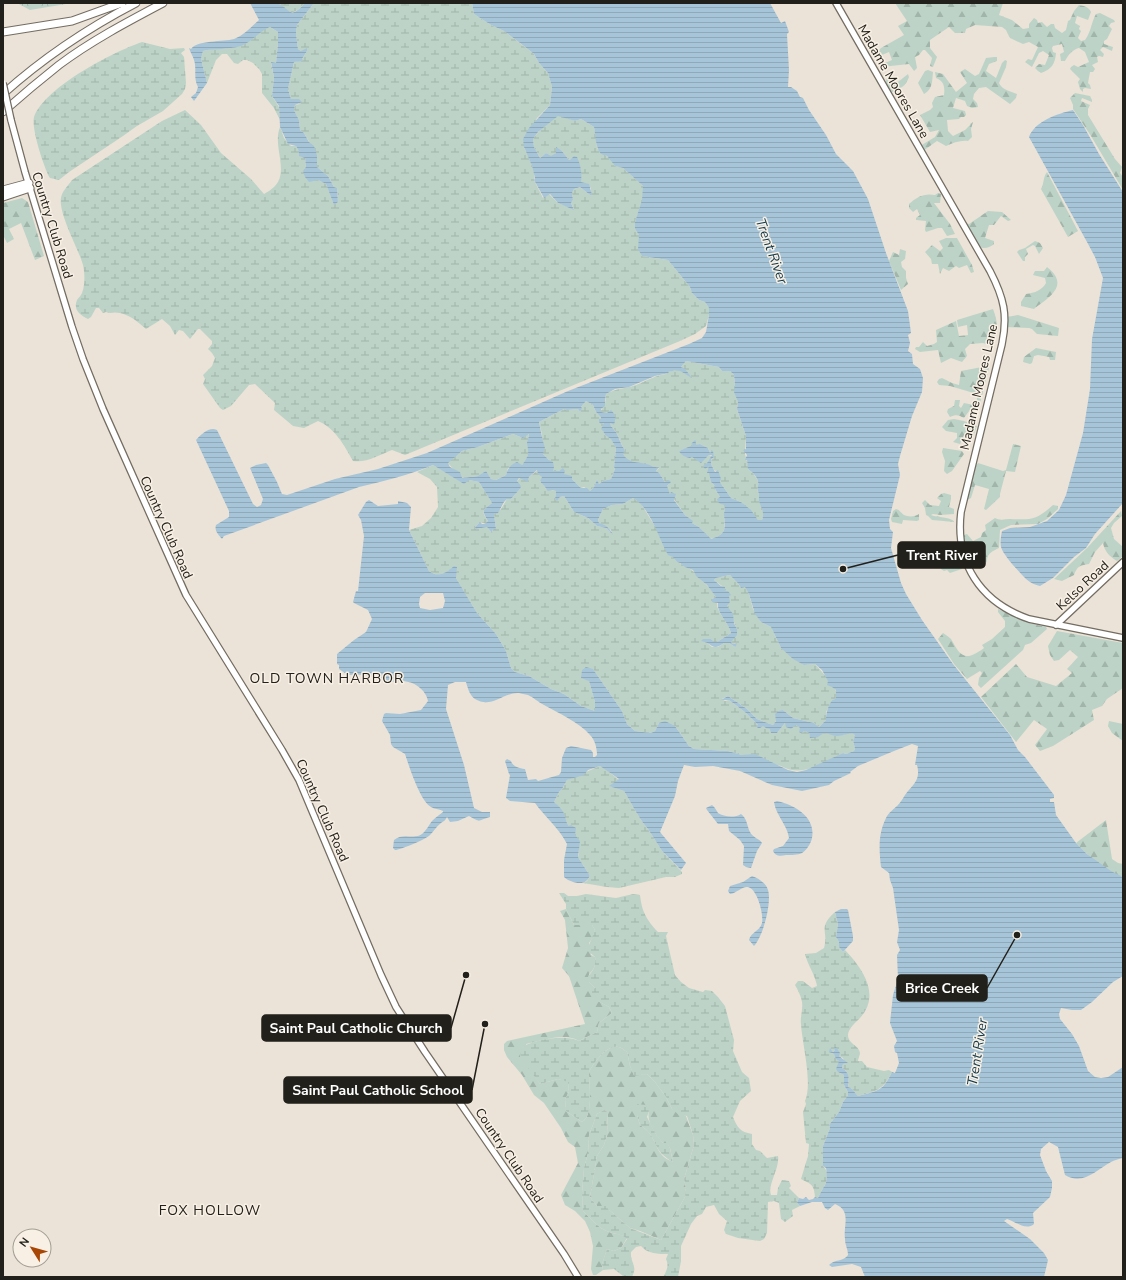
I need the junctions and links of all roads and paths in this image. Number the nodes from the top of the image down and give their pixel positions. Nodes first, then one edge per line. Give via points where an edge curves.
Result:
1 (122, 3) edge
2 (136, 3) edge
3 (163, 3) edge
4 (836, 3) edge
5 (3, 32) edge
6 (3, 82) edge
7 (3, 94) edge
8 (3, 113) edge
9 (30, 186) junction
10 (3, 190) edge
11 (3, 197) edge
12 (1123, 562) edge
13 (1056, 625) junction
14 (1123, 638) edge
15 (578, 1277) edge

1 - 5 highway via 68,22
2 - 7 highway via 65,46
3 - 8 highway via 112,31 61,64
4 - 13 street, Madame Moores Lane via 990,271 1004,306 1005,326 1002,344 961,512 960,538 963,556 975,580 994,601 1020,616
6 - 9 street, Country Club Road, bridge
9 - 10 highway
9 - 11 highway
9 - 15 street, Country Club Road via 89,375 186,595 294,770 396,1007
12 - 13 street, Kelso Road
13 - 14 street, Madame Moores Lane

